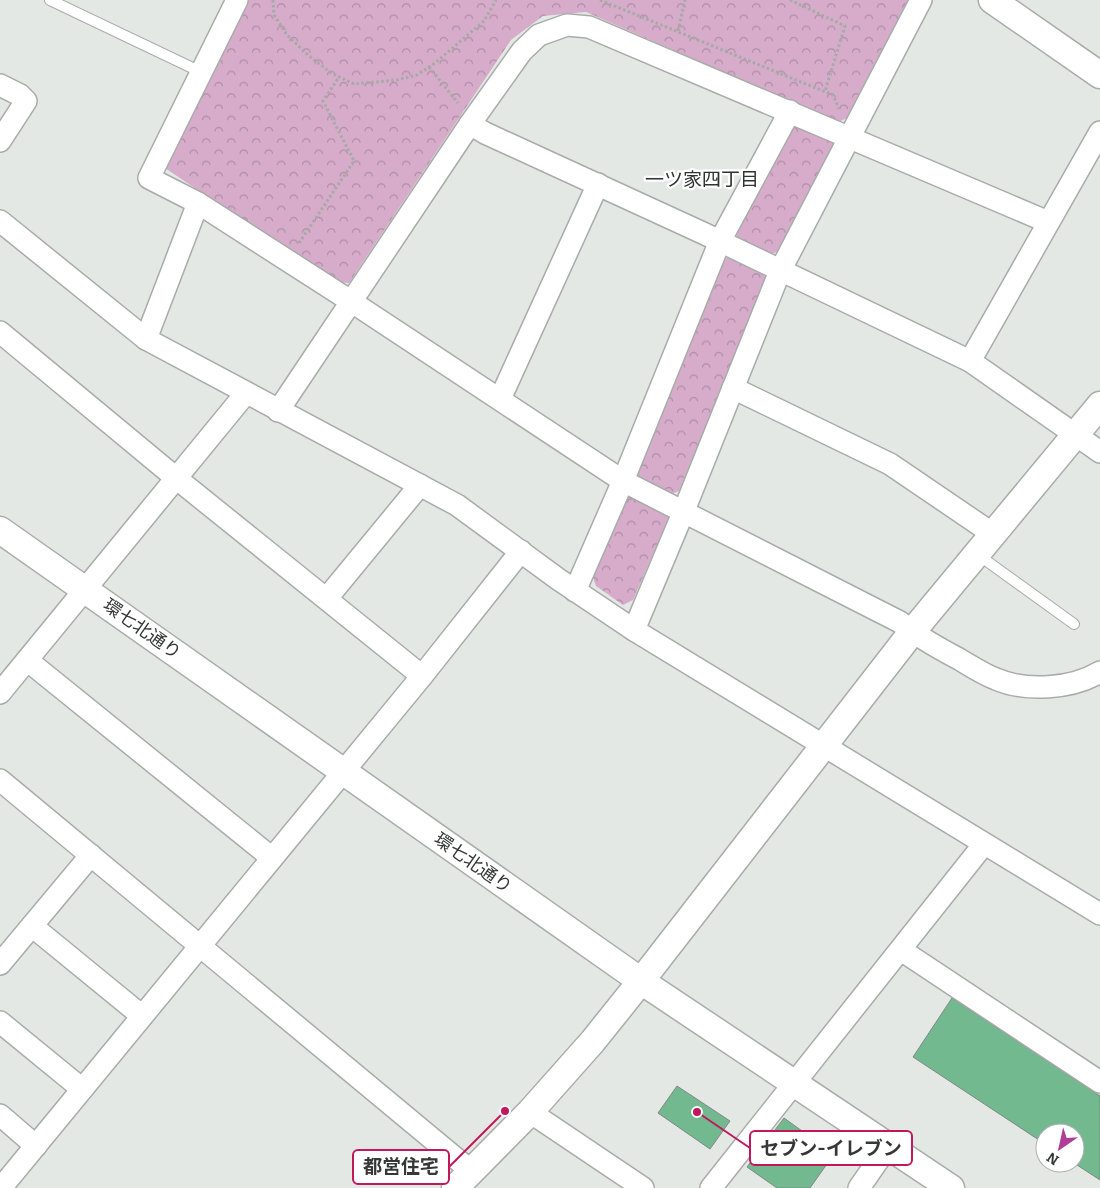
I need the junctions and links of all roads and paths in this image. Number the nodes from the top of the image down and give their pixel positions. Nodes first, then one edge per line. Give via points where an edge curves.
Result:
1 (50, 0) edge
2 (237, 0) edge
3 (272, 0) edge
4 (496, 0) edge
5 (600, 0) edge
6 (685, 0) edge
7 (790, 0) edge
8 (921, 0) edge
9 (992, 0) edge
10 (678, 31) junction
11 (429, 67) junction
12 (201, 72) junction
13 (1100, 75) edge
14 (339, 77) junction
15 (0, 85) edge
16 (825, 91) junction
17 (790, 112) junction
18 (470, 124) junction
19 (1100, 132) edge
20 (850, 137) junction
21 (0, 141) edge
22 (598, 184) junction
23 (198, 203) junction
24 (0, 221) edge
25 (1048, 222) junction
26 (720, 242) junction
27 (288, 260) junction
28 (780, 271) junction
29 (352, 302) junction
30 (0, 332) edge
31 (146, 339) junction
32 (970, 360) junction
33 (733, 388) junction
34 (246, 393) junction
35 (500, 399) junction
36 (1100, 405) edge
37 (278, 411) junction
38 (1076, 434) junction
39 (1100, 452) edge
40 (176, 478) junction
41 (623, 481) junction
42 (420, 485) junction
43 (683, 512) junction
44 (0, 530) edge
45 (985, 544) junction
46 (521, 551) junction
47 (85, 590) junction
48 (575, 591) junction
49 (327, 598) junction
50 (1074, 624) dead end
51 (634, 630) junction
52 (912, 632) junction
53 (27, 660) junction
54 (1100, 672) edge
55 (422, 676) junction
56 (0, 693) edge
57 (823, 746) junction
58 (343, 772) junction
59 (0, 780) edge
60 (984, 844) junction
61 (91, 855) junction
62 (272, 858) junction
63 (1100, 914) edge
64 (32, 926) junction
65 (200, 946) junction
66 (901, 950) junction
67 (0, 964) edge
68 (641, 981) junction
69 (142, 1016) junction
70 (0, 1022) edge
71 (1100, 1082) edge
72 (795, 1084) junction
73 (82, 1089) junction
74 (530, 1112) junction
75 (0, 1115) edge
76 (36, 1146) junction
77 (888, 1146) junction
78 (463, 1180) edge
79 (1, 1188) edge
80 (642, 1188) edge
81 (711, 1188) edge
82 (860, 1188) edge
83 (951, 1188) edge

1 - 12 lane
2 - 12 street
3 - 14 path via 274,15 287,35
4 - 11 path via 484,20
5 - 10 path
6 - 10 path
7 - 16 path via 845,26
8 - 20 street
9 - 13 street
10 - 16 path
11 - 14 path via 417,75 397,80 354,84
11 - 18 path via 461,106
12 - 23 street via 149,178
14 - 27 path via 323,101 354,161
15 - 21 street via 26,101
16 - 20 path via 833,95
17 - 18 street via 589,27 567,25 539,35 522,51
17 - 20 street
17 - 26 street
18 - 22 street
18 - 29 street
19 - 25 street
20 - 25 street
20 - 28 street
22 - 26 street
22 - 35 street
23 - 27 street
23 - 31 street
24 - 31 street
25 - 32 street
26 - 28 street
26 - 41 street
27 - 29 street
28 - 32 street
28 - 33 street
29 - 35 street
29 - 37 street
30 - 40 street
31 - 34 street
32 - 38 street
33 - 43 street
33 - 45 street via 890,464
34 - 37 street
34 - 40 street
35 - 41 street
36 - 38 street
37 - 42 street
38 - 39 street
38 - 45 street
40 - 47 street
40 - 49 street
41 - 43 street
41 - 48 street
42 - 46 street via 457,505
42 - 49 street
43 - 51 street
43 - 52 street via 900,622
44 - 47 street, 環七北通り
45 - 50 lane
45 - 52 street
46 - 48 street
46 - 55 street
47 - 53 street
47 - 58 street, 環七北通り
48 - 51 street
49 - 55 street
51 - 57 street
52 - 54 street via 997,680 1023,686 1050,688 1093,677
52 - 57 street
53 - 56 street
53 - 62 street
55 - 58 street
57 - 60 street
57 - 68 street
58 - 62 street
58 - 68 street, 環七北通り
59 - 61 street
60 - 63 street
60 - 66 street
61 - 64 street
61 - 65 street
62 - 65 street
64 - 67 street
64 - 69 street
65 - 69 street
65 - 78 street
66 - 71 street
66 - 72 street
68 - 72 street, 環七北通り
68 - 74 street
69 - 73 street
70 - 73 street
72 - 77 street, 環七北通り
72 - 81 street
73 - 76 street
74 - 78 street
74 - 80 street
75 - 76 street
76 - 79 street
77 - 82 street
77 - 83 street, 環七北通り

